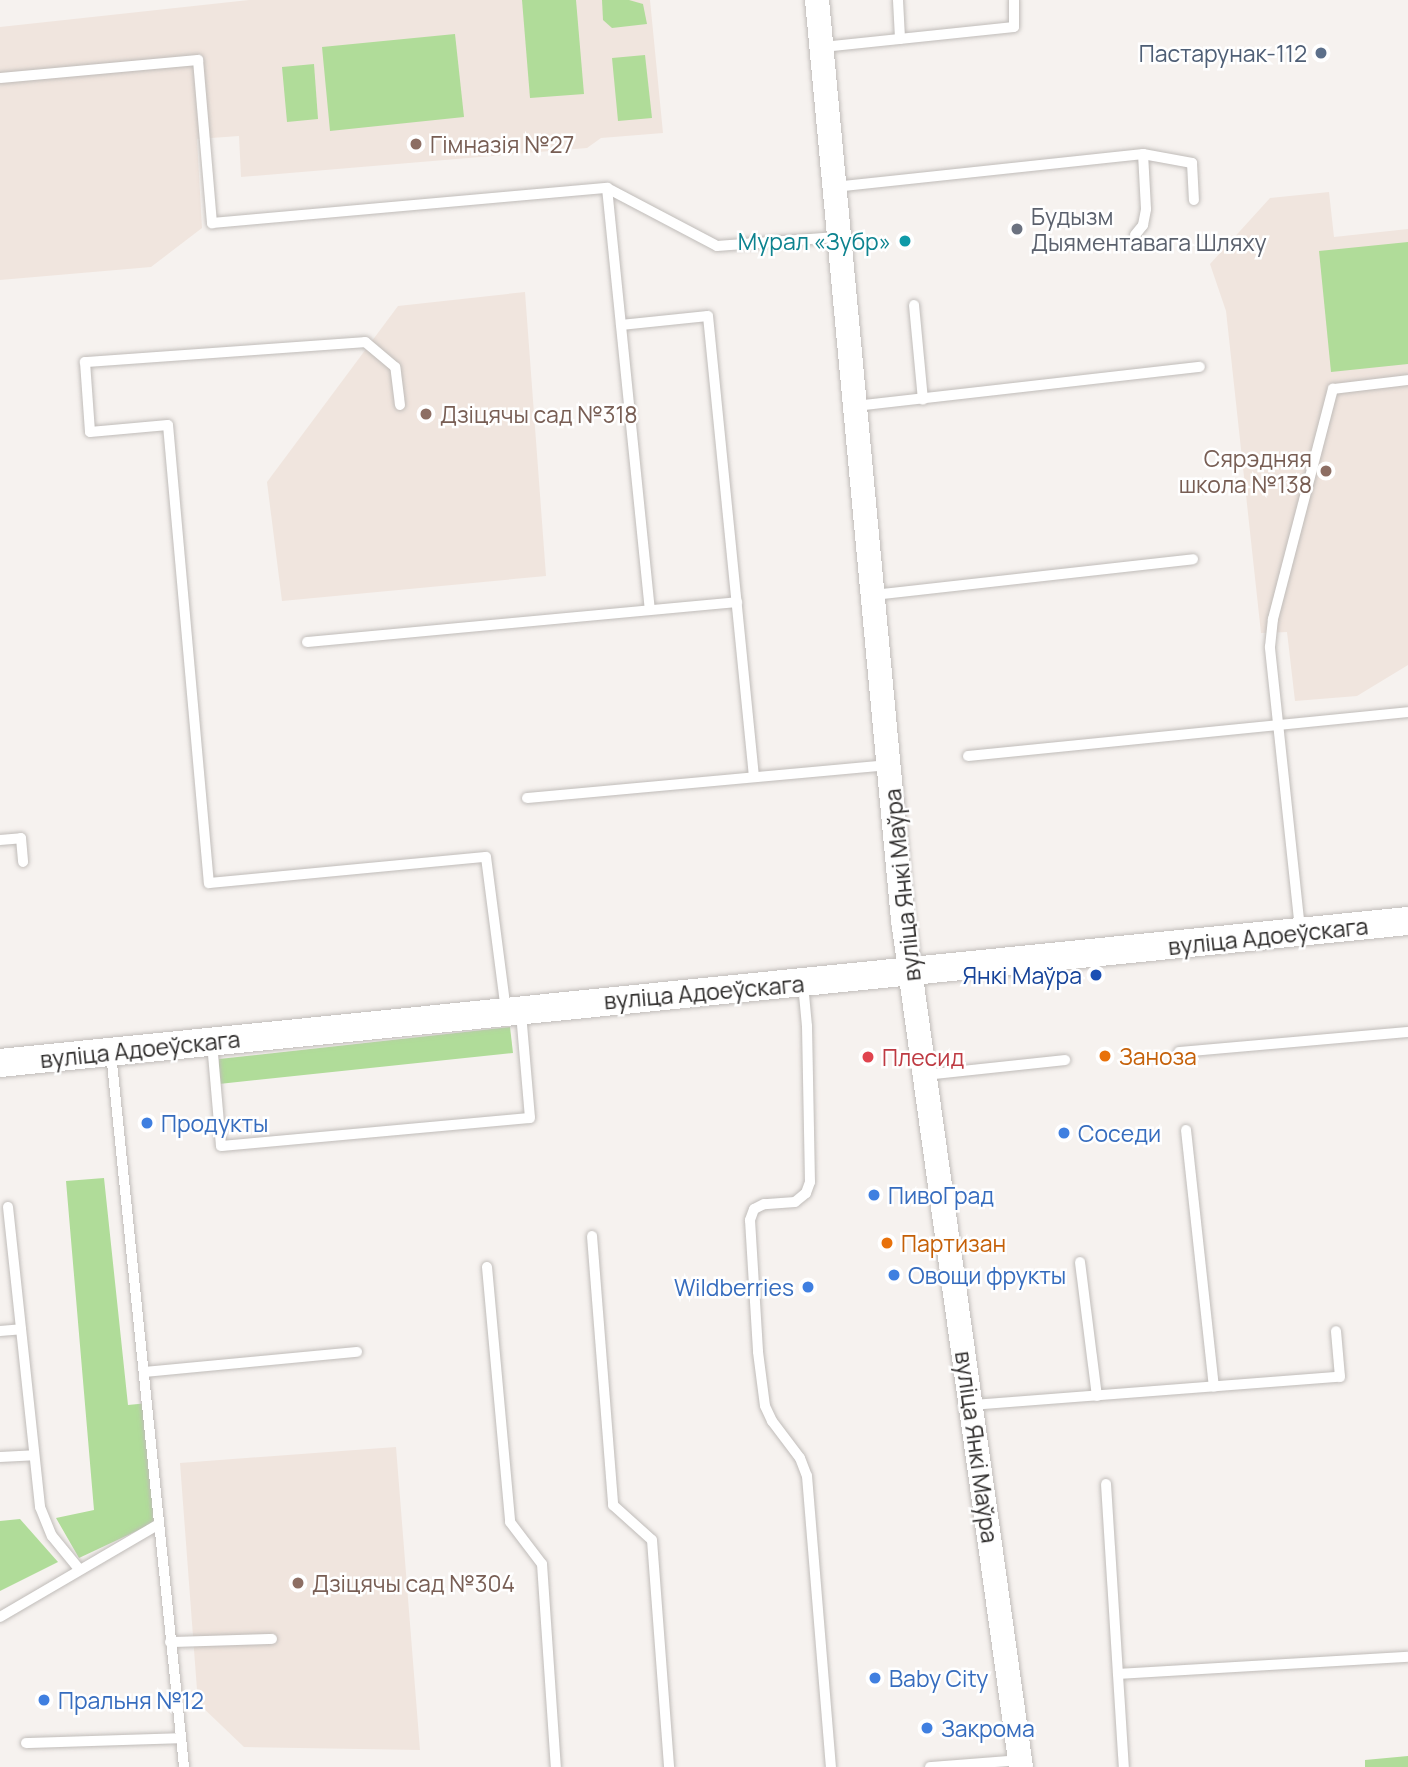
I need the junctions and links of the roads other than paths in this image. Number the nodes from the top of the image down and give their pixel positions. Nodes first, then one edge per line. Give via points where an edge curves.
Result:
1 (817, 0) edge
2 (898, 0) edge
3 (1014, 0) edge
4 (901, 39) junction
5 (822, 48) junction
6 (0, 78) edge
7 (1143, 154) junction
8 (834, 187) junction
9 (607, 188) junction
10 (1194, 201) dead end
11 (1135, 235) dead end
12 (839, 237) junction
13 (914, 305) dead end
14 (621, 325) junction
15 (1200, 367) dead end
16 (1408, 380) edge
17 (923, 400) junction
18 (400, 405) dead end
19 (855, 406) junction
20 (1194, 559) dead end
21 (873, 595) junction
22 (737, 602) junction
23 (650, 609) junction
24 (307, 642) dead end
25 (1408, 712) edge
26 (1280, 724) junction
27 (968, 756) dead end
28 (890, 765) junction
29 (754, 777) junction
30 (527, 798) dead end
31 (0, 840) edge
32 (23, 862) dead end
33 (1408, 921) edge
34 (1300, 933) junction
35 (911, 973) junction
36 (803, 983) junction
37 (513, 1010) junction
38 (1408, 1032) edge
39 (212, 1042) junction
40 (111, 1052) junction
41 (1179, 1052) dead end
42 (1065, 1060) dead end
43 (0, 1063) edge
44 (925, 1075) junction
45 (1186, 1130) dead end
46 (8, 1207) dead end
47 (592, 1236) dead end
48 (1080, 1262) dead end
49 (487, 1267) dead end
50 (20, 1329) junction
51 (0, 1331) edge
52 (1336, 1331) dead end
53 (357, 1352) dead end
54 (144, 1372) junction
55 (1214, 1386) junction
56 (1097, 1396) junction
57 (972, 1405) junction
58 (34, 1455) junction
59 (0, 1457) edge
60 (1106, 1484) dead end
61 (159, 1524) junction
62 (79, 1569) junction
63 (0, 1618) edge
64 (272, 1639) dead end
65 (170, 1642) junction
66 (1408, 1657) edge
67 (1118, 1674) junction
68 (181, 1738) junction
69 (26, 1743) dead end
70 (1021, 1764) edge
71 (184, 1767) edge
72 (556, 1767) edge
73 (669, 1767) edge
74 (831, 1767) edge
75 (930, 1767) edge
76 (1124, 1767) edge

1 - 5 street, вуліца Янкі Маўра
2 - 4 lane
3 - 4 lane via 1014,27
4 - 5 lane
5 - 8 street, вуліца Янкі Маўра
6 - 9 lane via 198,60 212,223
7 - 8 lane
7 - 10 lane via 1192,163
7 - 11 lane via 1146,209
8 - 12 street, вуліца Янкі Маўра
9 - 12 lane via 718,246
9 - 14 lane
12 - 19 street, вуліца Янкі Маўра
13 - 17 lane
14 - 22 lane via 708,316
14 - 23 lane
15 - 17 lane
16 - 26 lane via 1333,388 1273,619 1270,647
17 - 19 lane
18 - 37 lane via 395,367 365,342 85,362 90,432 168,425 209,883 485,857
19 - 21 street, вуліца Янкі Маўра
20 - 21 lane
21 - 28 street, вуліца Янкі Маўра
22 - 23 lane
22 - 29 lane
23 - 24 lane
25 - 26 lane
26 - 27 lane
26 - 34 lane
28 - 29 lane
28 - 35 street, вуліца Янкі Маўра
29 - 30 lane
31 - 32 lane via 21,838
33 - 34 main road, вуліца Адоеўскага
34 - 35 main road, вуліца Адоеўскага
35 - 36 main road, вуліца Адоеўскага
35 - 44 street, вуліца Янкі Маўра
36 - 37 main road, вуліца Адоеўскага
36 - 74 lane via 810,1182 806,1194 795,1202 764,1204 754,1209 750,1220 765,1406 807,1476
37 - 39 main road, вуліца Адоеўскага
37 - 39 lane via 530,1118 221,1146
38 - 41 lane
39 - 40 main road, вуліца Адоеўскага
40 - 43 main road, вуліца Адоеўскага
40 - 54 lane
42 - 44 lane
44 - 57 street, вуліца Янкі Маўра
45 - 55 lane
46 - 50 lane
47 - 73 lane via 613,1505 652,1540
48 - 56 lane
49 - 72 lane via 510,1522 542,1564
50 - 51 lane
50 - 58 lane
52 - 55 lane via 1339,1377
53 - 54 lane
54 - 61 lane
55 - 56 lane
56 - 57 lane
57 - 70 street, вуліца Янкі Маўра
58 - 59 lane
58 - 62 lane via 40,1507 52,1536
60 - 67 lane
61 - 62 lane
61 - 65 lane
62 - 63 lane
64 - 65 lane
65 - 68 lane
66 - 67 lane
67 - 76 lane
68 - 69 lane
68 - 71 lane
70 - 75 lane

